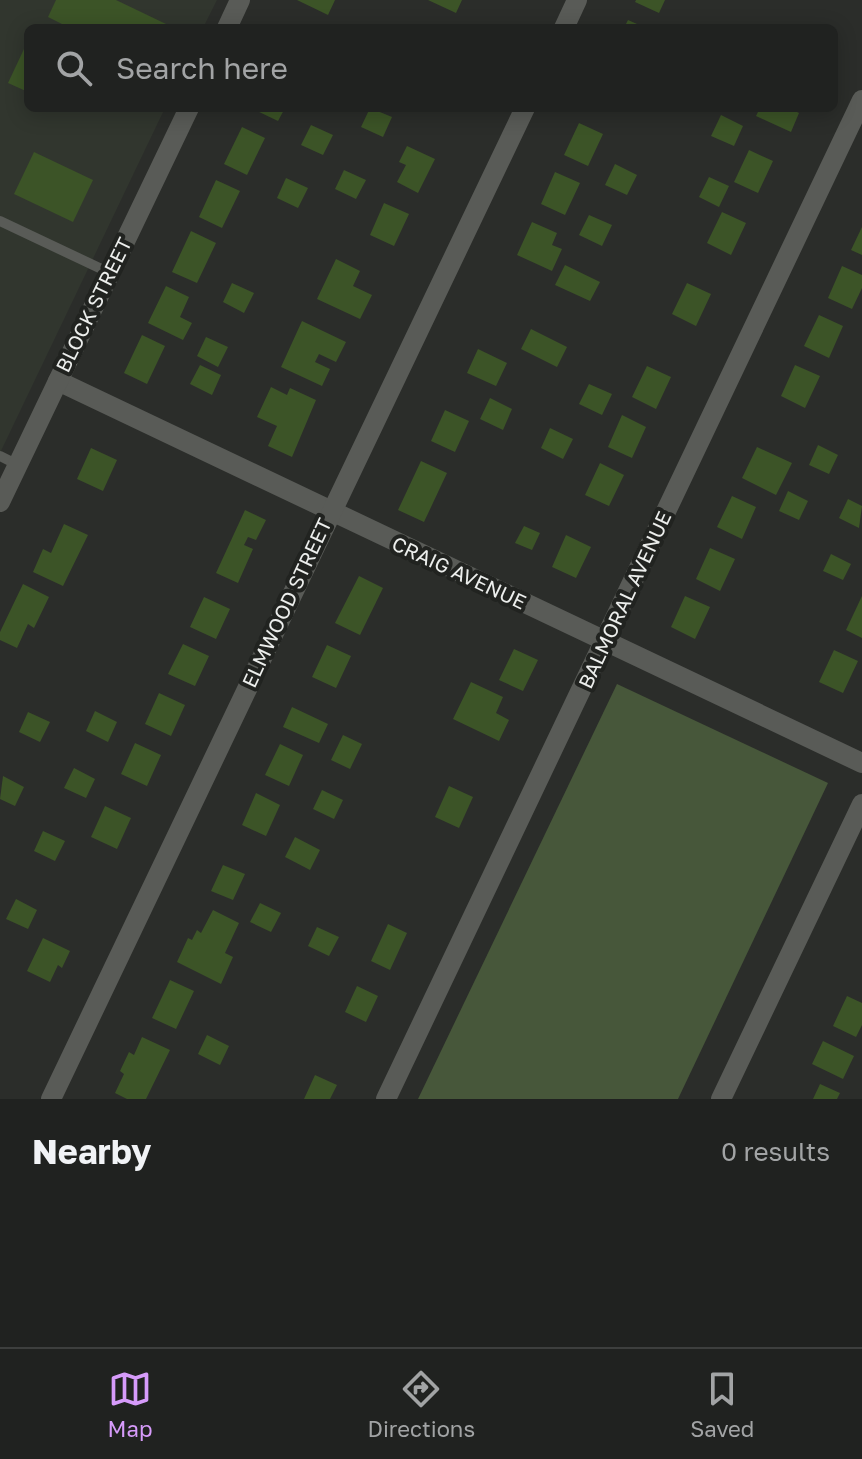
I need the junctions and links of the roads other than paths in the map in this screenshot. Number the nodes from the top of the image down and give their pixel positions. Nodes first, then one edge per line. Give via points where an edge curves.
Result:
1 (240, 0) edge
2 (577, 0) edge
3 (229, 24) edge
4 (566, 24) edge
5 (862, 100) edge
6 (187, 112) edge
7 (523, 112) edge
8 (0, 221) edge
9 (110, 273) junction
10 (58, 381) junction
11 (9, 460) edge
12 (0, 502) edge
13 (330, 512) junction
14 (605, 642) junction
15 (862, 763) edge
16 (862, 804) edge
17 (51, 1099) edge
18 (386, 1099) edge
19 (721, 1099) edge

1 - 3 street
2 - 4 street
5 - 14 street, BALMORAL AVENUE
6 - 9 street, BLOCK STREET
7 - 13 street, ELMWOOD STREET
8 - 9 lane
9 - 10 street, BLOCK STREET
10 - 11 street, BLOCK STREET
10 - 13 street, CRAIG AVENUE
11 - 12 street, BLOCK STREET
13 - 14 street, CRAIG AVENUE
13 - 17 street, ELMWOOD STREET
14 - 15 street, CRAIG AVENUE
14 - 18 street, BALMORAL AVENUE
16 - 19 street

